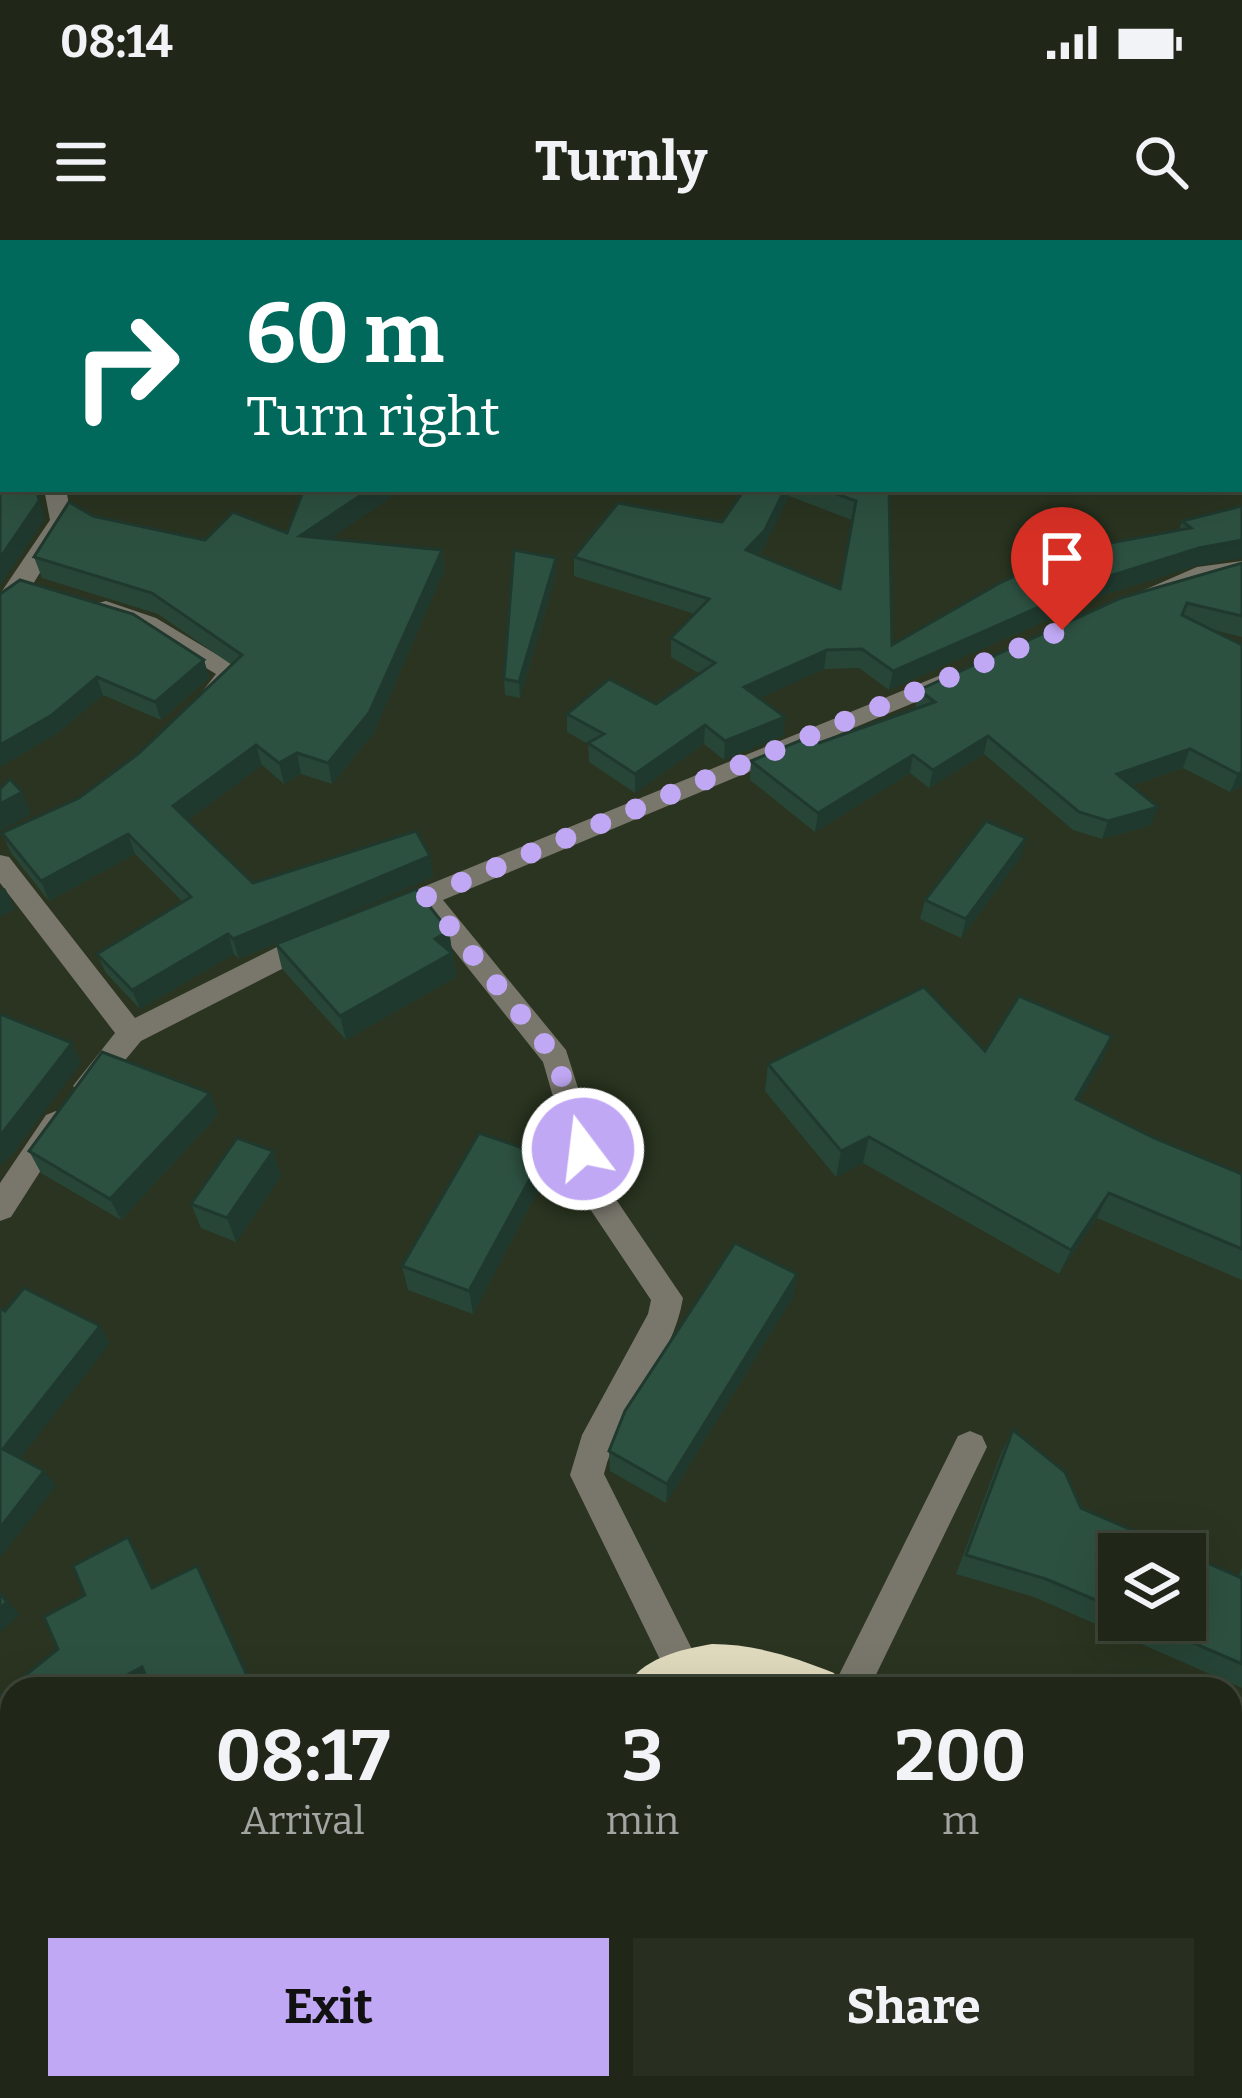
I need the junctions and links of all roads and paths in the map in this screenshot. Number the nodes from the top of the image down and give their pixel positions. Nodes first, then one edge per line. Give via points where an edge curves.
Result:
1 (56, 492) edge
2 (1242, 568) edge
3 (78, 600) edge
4 (1126, 602) edge
5 (0, 608) edge
6 (979, 667) edge
7 (196, 710) edge
8 (0, 864) edge
9 (426, 897) junction
10 (131, 1033) junction
11 (2, 1199) edge
12 (970, 1447) dead end
13 (666, 1677) edge
14 (673, 1677) edge
15 (783, 1677) edge
16 (856, 1677) edge

1 - 5 street via 61,520 31,587
2 - 4 street via 1205,572
3 - 7 street via 148,623 228,671 227,682
6 - 9 street
8 - 10 street
9 - 10 street
9 - 13 street via 556,1058 597,1197 667,1298 587,1475
10 - 11 street
12 - 16 street
14 - 15 highway via 750,1666

